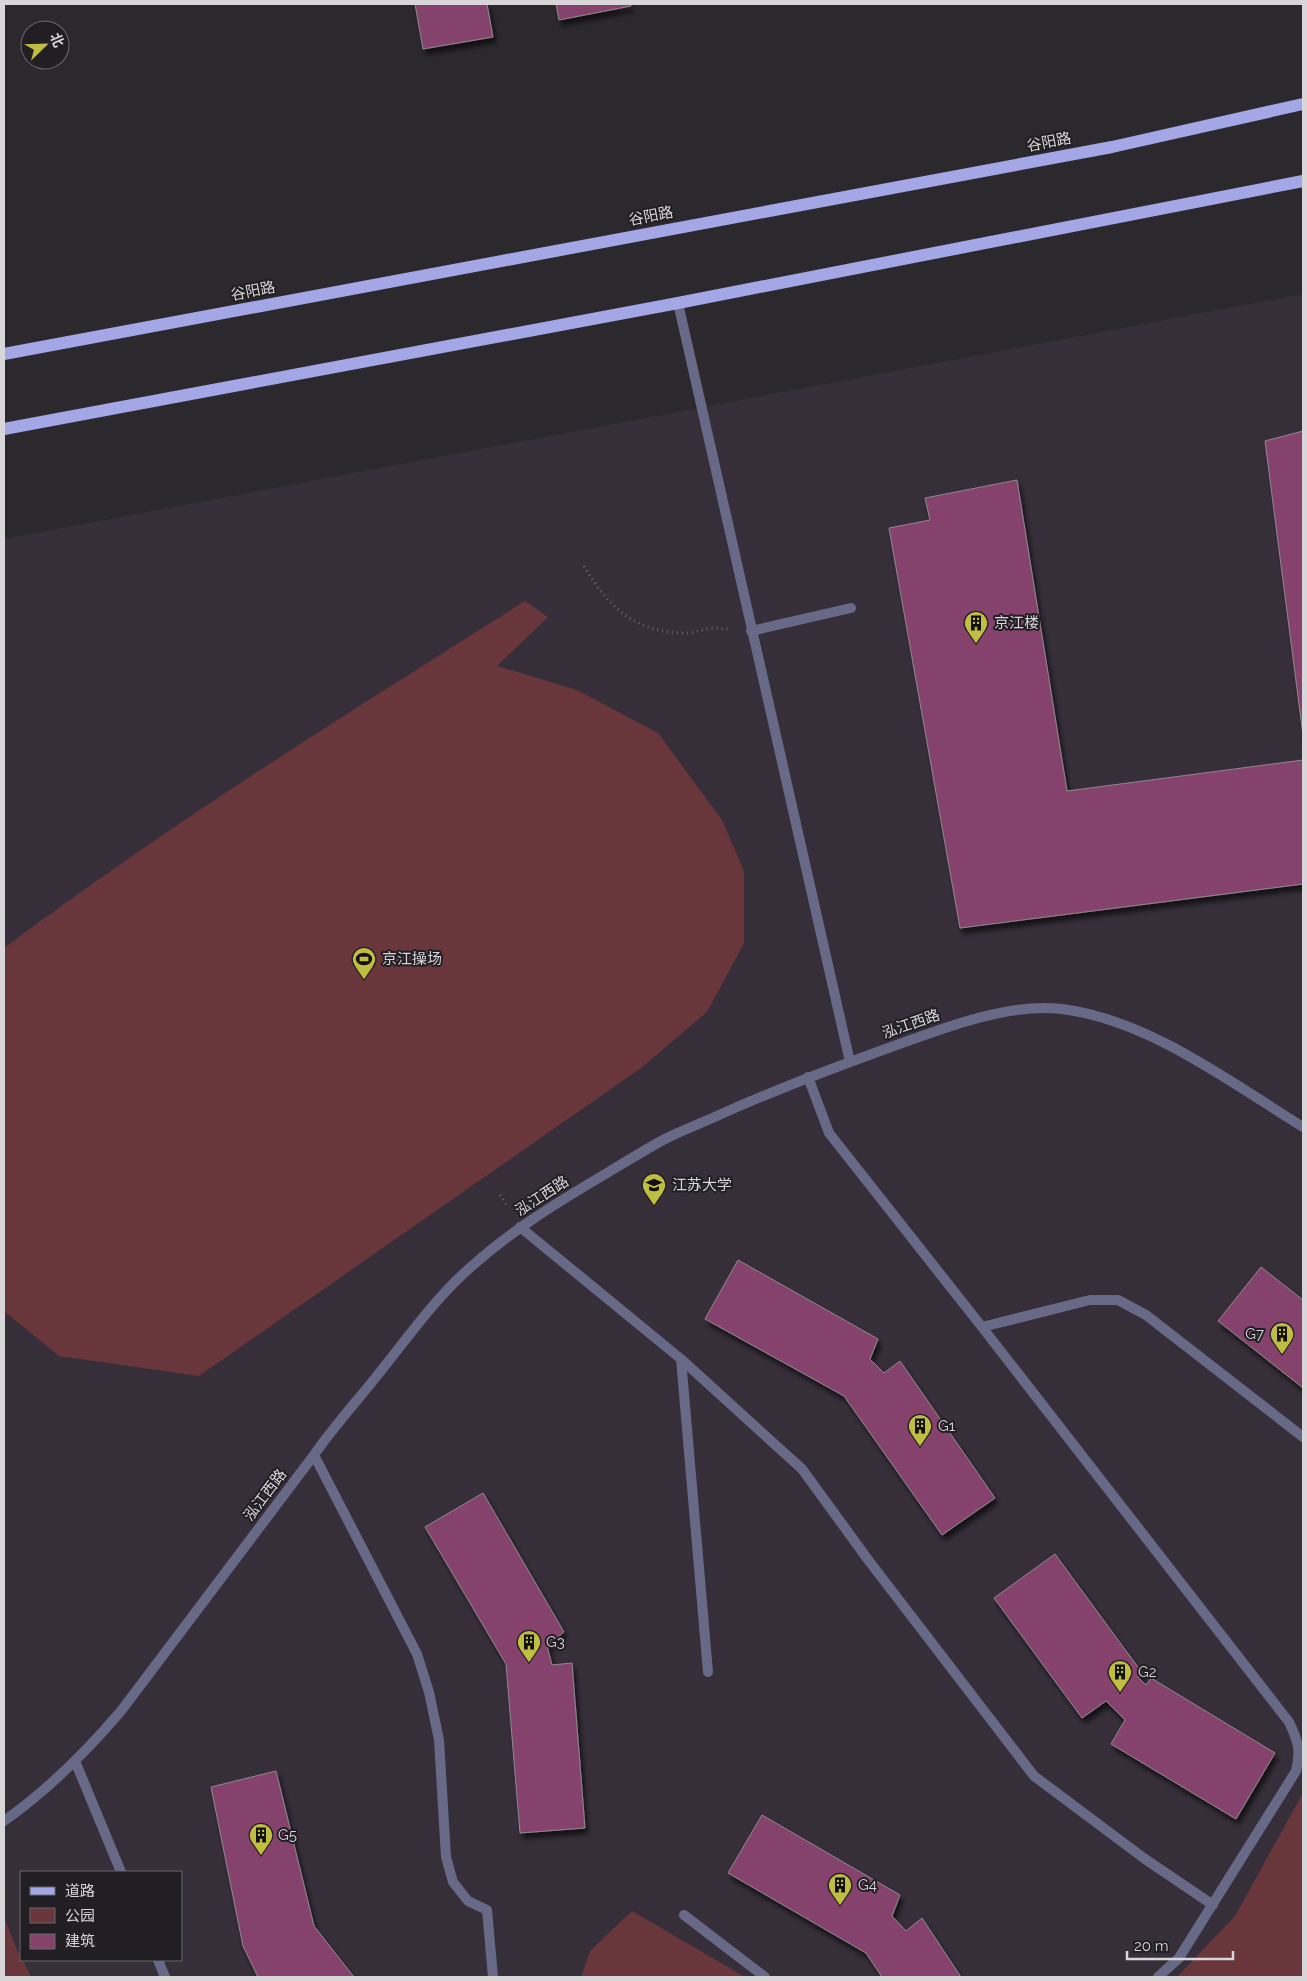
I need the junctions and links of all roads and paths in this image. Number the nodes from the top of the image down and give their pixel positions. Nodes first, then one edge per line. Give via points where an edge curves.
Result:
1 (1303, 104) edge
2 (1303, 181) edge
3 (678, 303) junction
4 (4, 354) edge
5 (4, 429) edge
6 (584, 566) dead end
7 (851, 608) dead end
8 (712, 628) dead end
9 (751, 631) junction
10 (850, 1062) junction
11 (808, 1077) junction
12 (1303, 1127) edge
13 (520, 1227) junction
14 (982, 1327) junction
15 (680, 1359) junction
16 (1303, 1437) edge
17 (314, 1455) junction
18 (708, 1672) dead end
19 (75, 1761) junction
20 (4, 1821) edge
21 (121, 1871) edge
22 (1213, 1905) junction
23 (684, 1916) dead end
24 (158, 1961) edge
25 (165, 1977) edge
26 (493, 1977) edge
27 (765, 1977) edge
28 (1158, 1977) edge

1 - 4 main road, 谷阳路 via 1112,147
2 - 3 main road
3 - 5 main road
3 - 9 lane
6 - 8 path via 597,590 618,611 640,624 666,632 687,633
7 - 9 lane
9 - 10 lane
10 - 11 lane, 泓江西路
10 - 12 lane, 泓江西路 via 954,1025 1033,1008 1062,1009 1134,1028 1179,1051
11 - 13 lane, 泓江西路 via 664,1140
11 - 14 lane via 829,1133
13 - 15 lane
13 - 17 lane, 泓江西路 via 470,1267 424,1315
14 - 16 lane via 1090,1300 1118,1300 1146,1315
14 - 22 lane via 1289,1722 1297,1740 1300,1755 1296,1771
15 - 18 lane
15 - 22 lane via 802,1468 1034,1776
17 - 19 lane, 泓江西路 via 121,1711
17 - 26 lane via 417,1654 439,1740 446,1857 453,1882 468,1900 488,1910
19 - 20 lane, 泓江西路
19 - 21 lane
22 - 28 lane via 1179,1958
23 - 27 lane
24 - 25 lane

